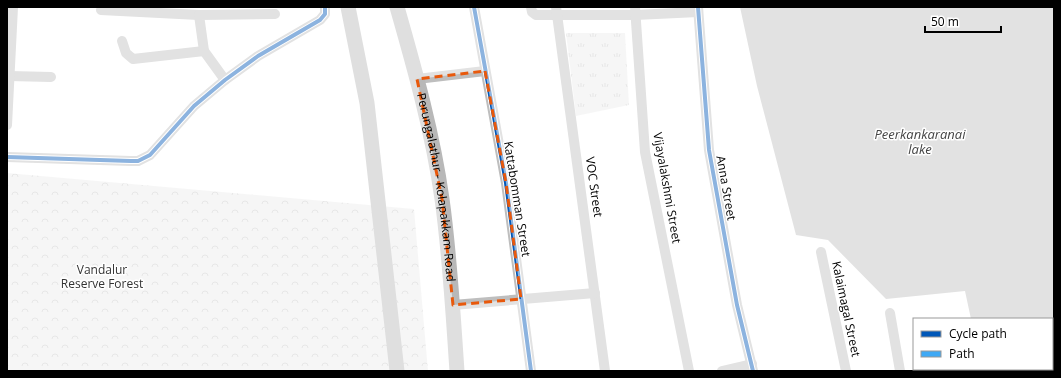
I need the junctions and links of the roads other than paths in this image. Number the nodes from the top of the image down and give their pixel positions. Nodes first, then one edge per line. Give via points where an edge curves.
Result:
1 (13, 7) edge
2 (325, 7) edge
3 (348, 7) edge
4 (398, 7) edge
5 (474, 7) edge
6 (531, 7) edge
7 (698, 9) edge
8 (101, 10) dead end
9 (556, 11) edge
10 (635, 11) edge
11 (275, 14) dead end
12 (199, 15) junction
13 (122, 41) dead end
14 (204, 51) junction
15 (485, 71) junction
16 (9, 76) junction
17 (51, 77) dead end
18 (417, 79) junction
19 (225, 80) junction
20 (7, 125) edge
21 (7, 157) edge
22 (821, 252) dead end
23 (595, 293) junction
24 (521, 299) junction
25 (453, 305) junction
26 (890, 314) dead end
27 (752, 368) edge
28 (397, 371) edge
29 (457, 371) edge
30 (531, 371) edge
31 (606, 371) edge
32 (689, 371) edge
33 (722, 371) edge
34 (846, 371) edge
35 (900, 371) edge

1 - 16 street
2 - 19 street via 325,14 320,20 258,56
3 - 28 main road via 367,103
4 - 18 main road, Perungalathur - Kolapakkam Road
5 - 15 street, Kattabomman Street
6 - 9 street via 536,15
7 - 10 street
7 - 27 street, Anna Street via 709,150
8 - 12 street
9 - 10 street
9 - 23 street, VOC Street
10 - 32 street, Vijayalakshmi Street via 645,152
11 - 12 street
12 - 14 street
13 - 14 street via 126,53 133,58
14 - 19 street
15 - 18 street
15 - 24 street, Kattabomman Street via 506,183
16 - 17 street
16 - 20 street
18 - 25 main road, Perungalathur - Kolapakkam Road via 442,199
19 - 21 street via 194,106 146,158 131,161
22 - 34 street, Kalaimagal Street
23 - 24 street
23 - 31 street, VOC Street
24 - 25 street
24 - 30 street, Kattabomman Street
25 - 29 main road, Perungalathur - Kolapakkam Road
26 - 35 street
27 - 33 street

